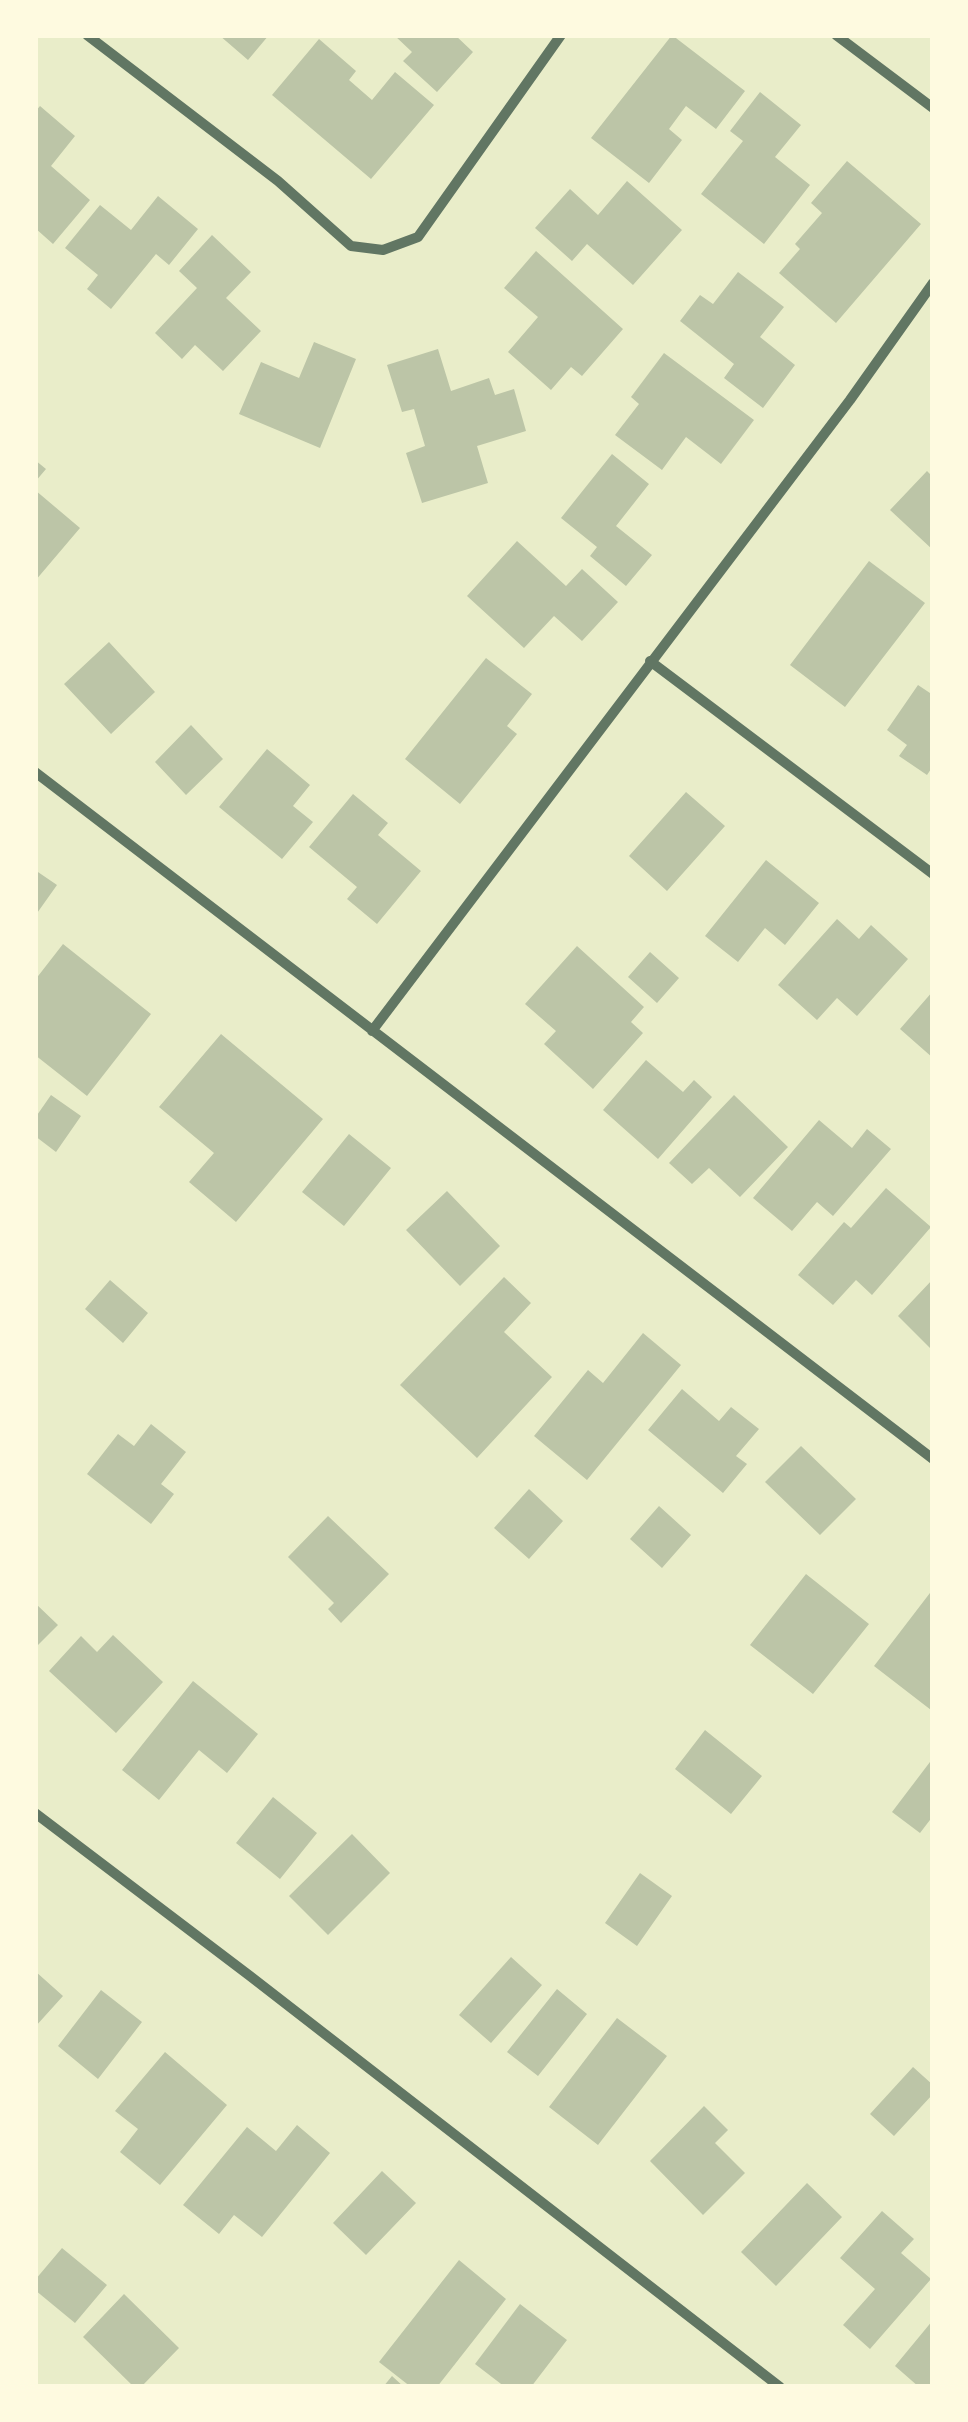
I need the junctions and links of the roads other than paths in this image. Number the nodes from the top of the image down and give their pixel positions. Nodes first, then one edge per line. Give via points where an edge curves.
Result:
1 (86, 35) edge
2 (561, 35) edge
3 (836, 35) edge
4 (933, 108) edge
5 (933, 283) edge
6 (650, 661) junction
7 (35, 772) edge
8 (933, 874) edge
9 (372, 1031) junction
10 (933, 1459) edge
11 (35, 1813) edge
12 (780, 2387) edge

1 - 2 street via 352,246 383,250 418,237
3 - 4 street
5 - 6 street
6 - 8 street
6 - 9 street
7 - 9 street
9 - 10 street
11 - 12 street

